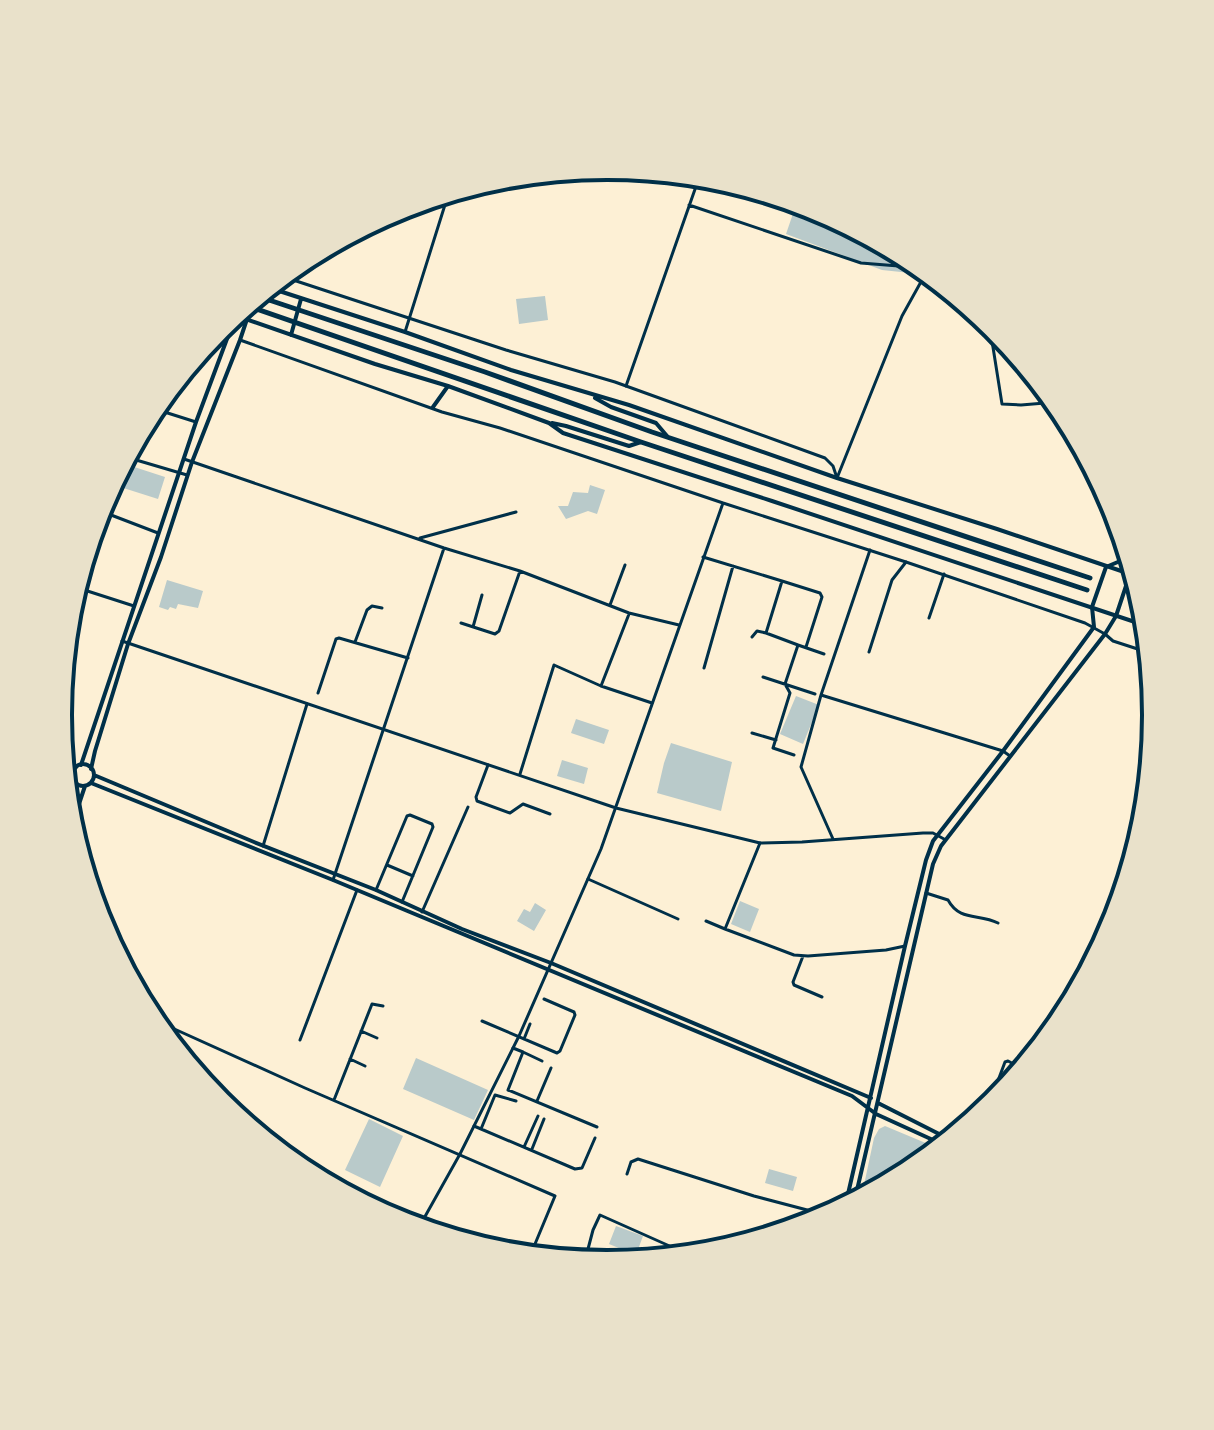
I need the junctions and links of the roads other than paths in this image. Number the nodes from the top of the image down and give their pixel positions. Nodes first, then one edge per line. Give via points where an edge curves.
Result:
1 (695, 188) edge
2 (445, 205) edge
3 (689, 205) junction
4 (897, 266) edge
5 (295, 281) edge
6 (921, 282) edge
7 (280, 292) edge
8 (301, 298) junction
9 (268, 301) edge
10 (258, 310) edge
11 (410, 317) junction
12 (248, 319) joint
13 (405, 332) junction
14 (291, 335) junction
15 (226, 340) edge
16 (240, 340) junction
17 (993, 345) edge
18 (224, 346) joint
19 (448, 386) junction
20 (626, 386) junction
21 (586, 394) junction
22 (1041, 403) edge
23 (433, 407) junction
24 (166, 412) edge
25 (196, 422) junction
26 (549, 423) junction
27 (668, 437) junction
28 (641, 442) junction
29 (184, 459) junction
30 (137, 460) edge
31 (192, 462) junction
32 (179, 473) junction
33 (188, 475) junction
34 (837, 478) junction
35 (723, 503) junction
36 (516, 512) dead end
37 (111, 515) edge
38 (159, 533) junction
39 (417, 539) junction
40 (444, 548) junction
41 (870, 550) junction
42 (703, 557) junction
43 (1119, 561) edge
44 (906, 562) junction
45 (625, 565) dead end
46 (733, 566) junction
47 (1106, 567) junction
48 (520, 571) junction
49 (1122, 572) edge
50 (944, 574) junction
51 (1090, 578) dead end
52 (782, 581) junction
53 (1087, 590) dead end
54 (1127, 590) edge
55 (87, 591) edge
56 (482, 595) dead end
57 (610, 605) junction
58 (134, 606) junction
59 (1092, 607) junction
60 (382, 608) dead end
61 (629, 613) junction
62 (1116, 616) junction
63 (929, 618) dead end
64 (1134, 622) edge
65 (461, 623) dead end
66 (679, 625) junction
67 (473, 627) junction
68 (1094, 627) junction
69 (766, 633) junction
70 (1105, 634) junction
71 (752, 637) dead end
72 (122, 641) junction
73 (355, 642) junction
74 (128, 644) junction
75 (798, 645) junction
76 (806, 647) junction
77 (1137, 649) edge
78 (869, 652) dead end
79 (824, 654) dead end
80 (408, 658) junction
81 (704, 668) dead end
82 (763, 677) dead end
83 (785, 684) junction
84 (601, 686) junction
85 (318, 693) dead end
86 (815, 694) dead end
87 (821, 695) junction
88 (307, 703) junction
89 (652, 703) junction
90 (384, 728) junction
91 (752, 733) dead end
92 (776, 740) junction
93 (1003, 751) junction
94 (794, 755) dead end
95 (1010, 756) junction
96 (75, 765) edge
97 (488, 765) junction
98 (79, 766) junction
99 (91, 769) junction
100 (75, 772) edge
101 (520, 774) junction
102 (94, 775) junction
103 (76, 783) edge
104 (91, 783) junction
105 (85, 786) junction
106 (80, 802) edge
107 (468, 807) dead end
108 (616, 808) junction
109 (550, 814) dead end
110 (199, 823) junction
111 (938, 835) junction
112 (833, 839) junction
113 (946, 840) junction
114 (760, 843) junction
115 (263, 846) junction
116 (386, 865) junction
117 (413, 876) junction
118 (334, 877) junction
119 (588, 879) junction
120 (357, 890) junction
121 (376, 890) junction
122 (926, 893) junction
123 (402, 902) junction
124 (422, 912) junction
125 (678, 919) dead end
126 (706, 921) dead end
127 (998, 923) dead end
128 (725, 929) junction
129 (905, 946) junction
130 (803, 956) junction
131 (551, 963) junction
132 (548, 970) junction
133 (822, 997) dead end
134 (544, 999) dead end
135 (383, 1006) dead end
136 (482, 1021) dead end
137 (530, 1024) dead end
138 (174, 1029) edge
139 (361, 1031) junction
140 (519, 1036) junction
141 (377, 1038) dead end
142 (524, 1039) junction
143 (300, 1040) dead end
144 (513, 1048) junction
145 (523, 1052) junction
146 (350, 1059) junction
147 (542, 1061) dead end
148 (1013, 1063) edge
149 (365, 1066) dead end
150 (551, 1068) dead end
151 (999, 1078) edge
152 (496, 1081) junction
153 (508, 1086) junction
154 (871, 1098) junction
155 (334, 1100) junction
156 (486, 1101) junction
157 (516, 1101) dead end
158 (537, 1102) junction
159 (491, 1103) junction
160 (878, 1104) junction
161 (868, 1108) junction
162 (876, 1114) junction
163 (538, 1116) dead end
164 (544, 1119) dead end
165 (474, 1126) junction
166 (597, 1127) dead end
167 (481, 1129) junction
168 (939, 1134) edge
169 (595, 1138) dead end
170 (932, 1140) edge
171 (524, 1147) junction
172 (532, 1150) junction
173 (460, 1154) junction
174 (627, 1174) dead end
175 (858, 1187) edge
176 (848, 1193) edge
177 (809, 1210) edge
178 (424, 1218) edge
179 (535, 1245) edge
180 (669, 1246) edge
181 (589, 1249) edge

1 - 3 street
2 - 11 street
3 - 4 street via 861,263
3 - 20 street
5 - 11 street
6 - 34 street
7 - 8 main road
8 - 13 main road
8 - 14 main road
9 - 27 highway
10 - 28 highway
11 - 13 street
11 - 20 street
12 - 14 main road
12 - 16 main road
13 - 21 main road
14 - 19 main road
15 - 18 main road
16 - 23 street
16 - 31 main road
17 - 22 street via 1002,404
18 - 25 main road
19 - 23 main road
19 - 26 main road
20 - 34 street via 825,458
21 - 27 main road via 656,423
21 - 34 main road
23 - 35 street
24 - 25 street
25 - 29 main road
26 - 28 main road via 629,446
26 - 59 main road via 563,433
27 - 51 highway
28 - 53 highway
29 - 31 street
29 - 32 main road
30 - 32 street
31 - 33 main road
31 - 39 street
32 - 33 street
32 - 38 main road
33 - 74 main road
34 - 47 main road
35 - 41 street
35 - 42 street
36 - 39 street
37 - 38 street
38 - 58 main road
39 - 40 street
40 - 48 street
40 - 80 street
41 - 44 street
41 - 87 street
42 - 46 street
42 - 66 street
43 - 47 main road
44 - 50 street
44 - 78 street via 892,580
45 - 57 street
46 - 52 street
46 - 81 street
47 - 49 main road
47 - 59 main road
48 - 57 street
48 - 67 street via 499,631
50 - 63 street
50 - 68 street
52 - 69 street
52 - 76 street via 822,597
54 - 62 main road
55 - 58 street
56 - 67 street
57 - 61 street
58 - 72 main road
59 - 62 main road
59 - 68 main road
60 - 73 street via 367,610
61 - 66 street
61 - 84 street
62 - 64 main road
62 - 70 main road
65 - 67 street
66 - 89 street
68 - 70 street
68 - 93 main road
69 - 71 street via 757,631
69 - 75 street
70 - 77 street
70 - 95 main road
72 - 74 street
72 - 98 main road
73 - 80 street
73 - 85 street via 336,639
74 - 88 street
74 - 99 main road
75 - 76 street
75 - 83 street
76 - 79 street
80 - 90 street
82 - 83 street
83 - 86 street
83 - 92 street via 790,693
84 - 89 street
84 - 101 street via 554,665
87 - 93 street
87 - 112 street via 801,767
88 - 90 street
88 - 115 street
89 - 108 street
90 - 97 street
90 - 118 street
91 - 92 street
92 - 94 street via 773,748
93 - 95 street
93 - 111 main road
95 - 113 main road
96 - 98 street
97 - 101 street
97 - 109 street via 477,801 510,813 523,804
98 - 99 main road
98 - 100 main road
99 - 102 main road
101 - 108 street
102 - 104 main road
102 - 110 main road
103 - 105 main road
104 - 105 main road
104 - 110 main road
105 - 106 main road
107 - 124 street
108 - 114 street
108 - 119 street
110 - 115 main road
110 - 118 main road
111 - 112 street
111 - 113 street
111 - 129 main road via 926,860
112 - 114 street
113 - 122 main road
114 - 128 street
115 - 118 main road
116 - 117 street
116 - 117 street via 410,815 433,827
116 - 121 street
117 - 123 street
118 - 120 main road
118 - 121 main road
119 - 125 street
119 - 131 street
120 - 132 main road
120 - 143 street
121 - 123 main road
122 - 127 street via 948,900 960,914
122 - 160 main road
123 - 124 main road
124 - 131 main road
126 - 128 street
128 - 130 street
129 - 130 street
129 - 154 main road
130 - 133 street via 794,985
131 - 132 street
131 - 154 main road
132 - 140 street
132 - 161 main road via 852,1096
134 - 142 street via 575,1015 560,1051
135 - 139 street via 372,1004
136 - 140 street
137 - 142 street
138 - 155 street
139 - 141 street
139 - 146 street
140 - 142 street
140 - 144 street
144 - 145 street
144 - 152 street
145 - 147 street
145 - 153 street
146 - 149 street
146 - 155 street
148 - 151 street via 1005,1062
150 - 158 street
152 - 153 street
152 - 156 street
153 - 158 street
154 - 160 main road
154 - 161 main road
155 - 173 street
156 - 159 street
156 - 165 street
157 - 159 street via 497,1094
158 - 166 street
159 - 167 street
160 - 162 main road
160 - 168 main road
161 - 162 main road
161 - 176 main road
162 - 170 main road
162 - 175 main road
163 - 171 street
164 - 172 street
165 - 167 street
165 - 173 street
167 - 171 street
169 - 172 street via 582,1168
171 - 172 street
173 - 178 street
173 - 179 street via 555,1196
174 - 177 street via 638,1159
180 - 181 street via 600,1215

